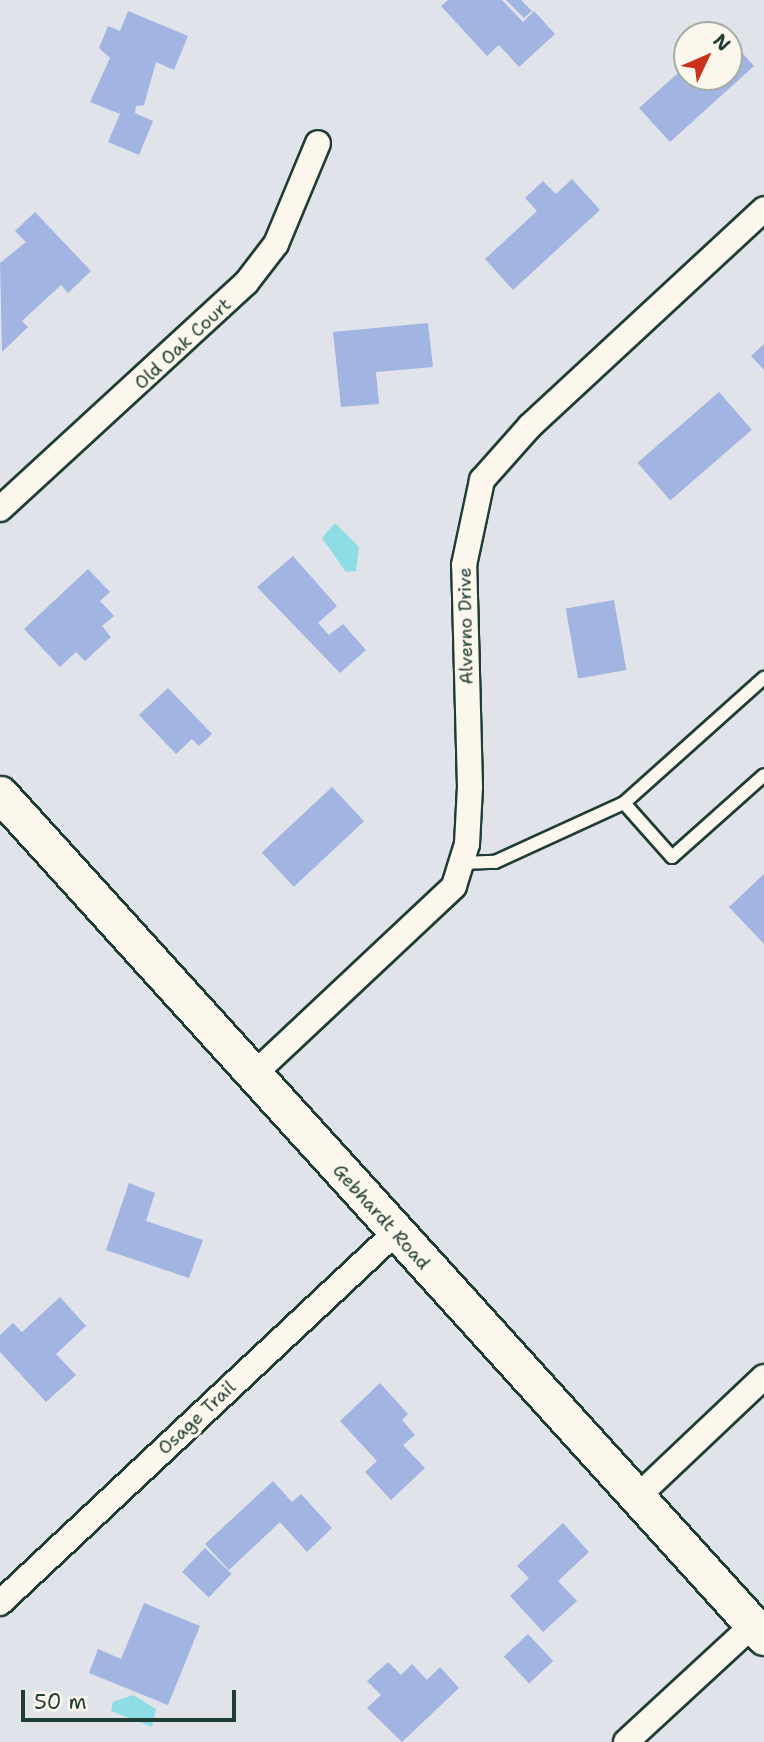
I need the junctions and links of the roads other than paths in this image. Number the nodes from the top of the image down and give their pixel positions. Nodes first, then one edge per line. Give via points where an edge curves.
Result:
1 (318, 143) dead end
2 (764, 209) edge
3 (0, 509) edge
4 (764, 678) edge
5 (764, 775) edge
6 (0, 794) edge
7 (624, 803) junction
8 (461, 863) junction
9 (252, 1076) junction
10 (396, 1233) junction
11 (764, 1377) edge
12 (636, 1498) junction
13 (0, 1603) edge
14 (758, 1631) edge
15 (626, 1742) edge

1 - 3 street, Old Oak Court via 276,244 246,284
2 - 8 street, Alverno Drive via 530,426 482,480 464,565 470,787
4 - 7 lane
5 - 7 lane via 672,857
6 - 9 street, Gebhardt Road
7 - 8 lane via 495,862
8 - 9 street, Alverno Drive via 454,886 407,935
9 - 10 street, Gebhardt Road
10 - 12 street, Gebhardt Road
10 - 13 street, Osage Trail
11 - 12 street
12 - 14 street, Gebhardt Road
14 - 15 street

